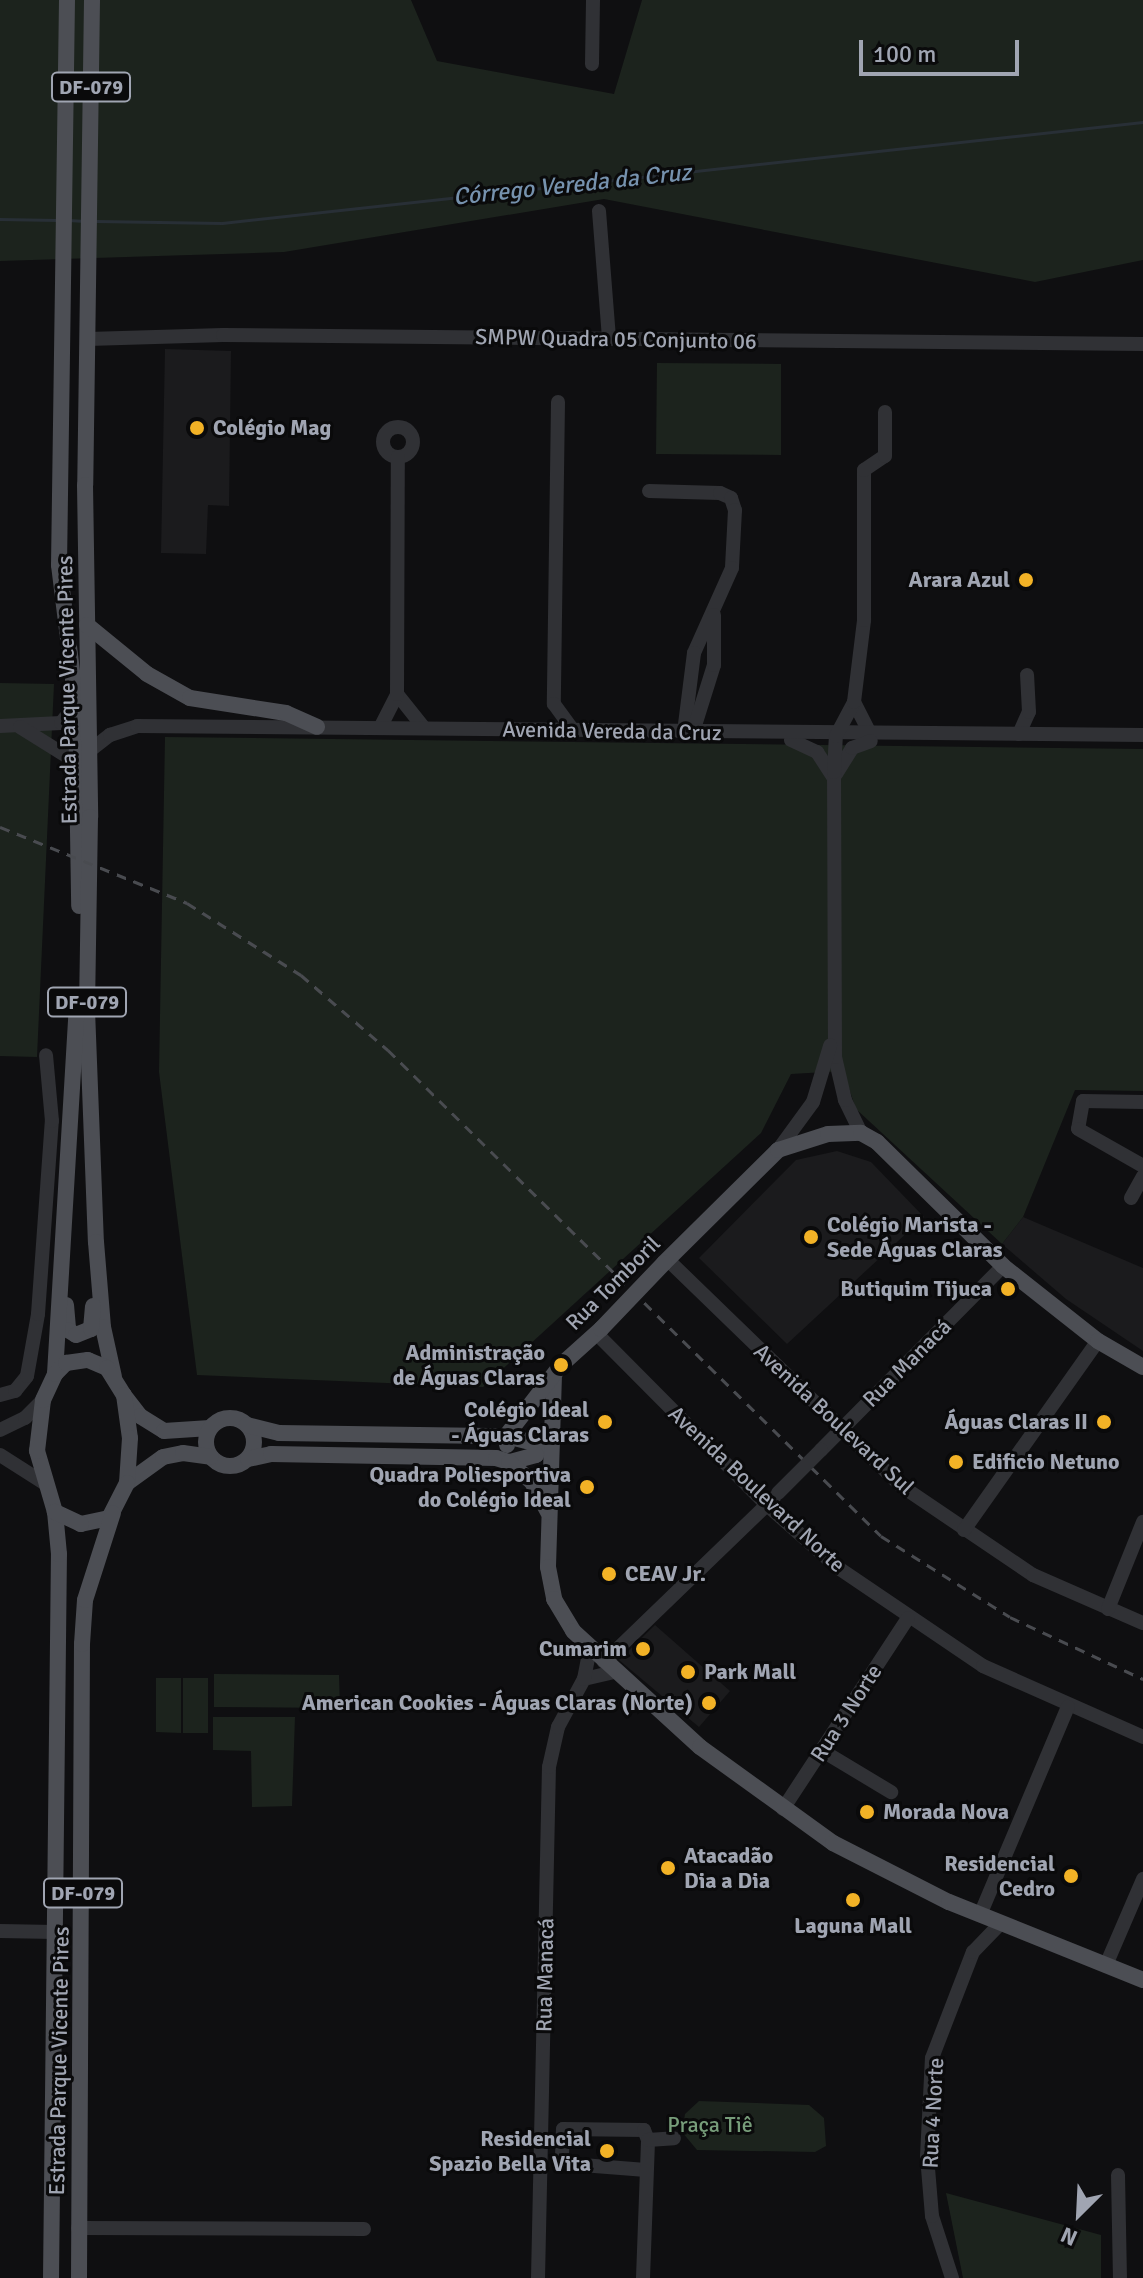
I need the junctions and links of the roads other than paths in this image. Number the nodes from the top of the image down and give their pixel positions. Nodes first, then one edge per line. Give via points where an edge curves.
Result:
1 (67, 0) edge
2 (92, 0) edge
3 (593, 0) edge
4 (592, 64) dead end
5 (599, 211) dead end
6 (609, 338) junction
7 (88, 339) junction
8 (1143, 344) edge
9 (558, 402) dead end
10 (885, 412) dead end
11 (398, 457) junction
12 (649, 491) dead end
13 (714, 615) junction
14 (87, 625) junction
15 (1027, 675) dead end
16 (397, 694) junction
17 (854, 702) junction
18 (76, 704) junction
19 (554, 704) junction
20 (1029, 712) junction
21 (0, 726) edge
22 (19, 727) junction
23 (317, 727) junction
24 (380, 728) junction
25 (424, 728) junction
26 (534, 729) junction
27 (573, 730) junction
28 (689, 732) junction
29 (1019, 734) junction
30 (1045, 734) junction
31 (766, 735) junction
32 (923, 735) junction
33 (1143, 735) edge
34 (836, 736) junction
35 (871, 736) junction
36 (82, 757) junction
37 (834, 778) junction
38 (833, 1034) junction
39 (46, 1055) dead end
40 (1143, 1102) edge
41 (861, 1133) junction
42 (778, 1150) junction
43 (1143, 1166) edge
44 (1143, 1176) edge
45 (1131, 1198) dead end
46 (63, 1224) junction
47 (96, 1242) junction
48 (666, 1262) junction
49 (1003, 1266) junction
50 (598, 1331) junction
51 (1098, 1341) junction
52 (1143, 1367) edge
53 (55, 1374) junction
54 (554, 1375) junction
55 (114, 1377) junction
56 (0, 1395) edge
57 (124, 1395) junction
58 (43, 1400) junction
59 (247, 1425) junction
60 (210, 1428) junction
61 (0, 1430) edge
62 (841, 1430) junction
63 (506, 1436) junction
64 (0, 1455) edge
65 (211, 1457) junction
66 (248, 1459) junction
67 (509, 1462) junction
68 (44, 1483) junction
69 (127, 1483) junction
70 (767, 1505) junction
71 (55, 1512) junction
72 (113, 1513) junction
73 (548, 1514) junction
74 (1143, 1522) edge
75 (964, 1530) junction
76 (1108, 1609) junction
77 (908, 1618) junction
78 (1143, 1623) edge
79 (590, 1649) junction
80 (609, 1667) junction
81 (584, 1679) junction
82 (1068, 1707) junction
83 (1143, 1737) edge
84 (821, 1750) junction
85 (891, 1792) dead end
86 (783, 1809) junction
87 (1143, 1879) edge
88 (977, 1914) junction
89 (1000, 1924) junction
90 (0, 1931) edge
91 (55, 1932) junction
92 (973, 1952) junction
93 (1106, 1965) junction
94 (1143, 1980) edge
95 (674, 2138) dead end
96 (648, 2140) junction
97 (646, 2170) junction
98 (1118, 2175) dead end
99 (78, 2228) junction
100 (364, 2229) dead end
101 (51, 2278) edge
102 (79, 2278) edge
103 (538, 2278) edge
104 (643, 2278) edge
105 (952, 2278) edge
106 (1120, 2278) edge

1 - 18 main road, Estrada Parque Vicente Pires / DF-079 via 59,565
2 - 7 main road, Estrada Parque Vicente Pires / DF-079
3 - 4 street
5 - 6 street
6 - 7 street, SMPW Quadra 05 Conjunto 06
6 - 8 street, SMPW Quadra 05 Conjunto 06
7 - 14 main road, Estrada Parque Vicente Pires / DF-079
9 - 19 street
10 - 17 street via 885,456 864,470 864,620
11 - 11 street via 386,451 383,442 399,423 414,442
11 - 16 street
12 - 13 street via 720,493 734,502 735,554
13 - 28 street via 714,665
13 - 28 street via 694,653
14 - 23 main road via 147,674 190,698 286,713
14 - 36 main road, Estrada Parque Vicente Pires / DF-079
15 - 20 street
16 - 24 street
16 - 25 street
17 - 34 street
17 - 35 street
18 - 22 street via 67,721
18 - 36 main road, Estrada Parque Vicente Pires / DF-079
19 - 26 street
19 - 27 street
20 - 29 street
20 - 30 street
21 - 22 street
22 - 36 street
23 - 24 street, Avenida Vereda da Cruz
23 - 36 street, Avenida Vereda da Cruz via 283,731 137,726 110,735
24 - 25 street, Avenida Vereda da Cruz
25 - 26 street, Avenida Vereda da Cruz
26 - 27 street, Avenida Vereda da Cruz
27 - 28 street, Avenida Vereda da Cruz
28 - 31 street, Avenida Vereda da Cruz
29 - 30 street, Avenida Vereda da Cruz
29 - 32 street, Avenida Vereda da Cruz
30 - 33 street, Avenida Vereda da Cruz
31 - 34 street, Avenida Vereda da Cruz
31 - 37 street via 810,746
32 - 35 street, Avenida Vereda da Cruz
32 - 37 street via 858,744
34 - 35 street, Avenida Vereda da Cruz
34 - 37 street, Rua Tomboril
36 - 46 main road, Estrada Parque Vicente Pires / DF-079 via 76,1014
36 - 47 main road, Estrada Parque Vicente Pires / DF-079
37 - 38 street, Rua Tomboril
38 - 41 street, Rua Tomboril via 841,1088
38 - 42 street, Rua Tomboril via 813,1102
39 - 56 street via 52,1121 38,1314 27,1376 15,1391
40 - 43 street via 1083,1101 1078,1129
41 - 42 main road, Rua Tomboril via 810,1137
41 - 49 main road via 877,1142
42 - 48 main road, Rua Tomboril
44 - 45 street
46 - 47 main road via 68,1249 66,1320 76,1335 91,1329
46 - 53 main road, Estrada Parque Vicente Pires / DF-079
47 - 55 main road, Estrada Parque Vicente Pires / DF-079 via 103,1327
48 - 50 main road, Rua Tomboril, bridge
48 - 62 street, Avenida Boulevard Sul
49 - 51 main road
49 - 62 street, Rua Manacá
50 - 54 main road, Rua Tomboril
50 - 70 street, Avenida Boulevard Norte
51 - 52 main road
51 - 75 street
53 - 55 main road via 66,1363 88,1360
53 - 58 main road, DF-079
54 - 63 main road, Rua Tomboril
54 - 73 main road via 550,1412 555,1469
55 - 57 main road, DF-079
57 - 60 main road via 140,1416 164,1431
57 - 69 main road, DF-079 via 130,1438
58 - 61 street via 25,1418
58 - 68 main road, DF-079 via 37,1451
59 - 60 main road via 228,1418
59 - 63 main road via 279,1433
59 - 66 main road via 254,1448
60 - 65 main road via 206,1443
62 - 70 street, Rua Manacá, bridge
62 - 75 street, Avenida Boulevard Sul via 900,1485
63 - 67 main road
63 - 67 main road via 539,1447 536,1455
64 - 68 street
65 - 66 main road via 229,1466
65 - 69 main road via 163,1457
66 - 67 main road via 271,1454 477,1456
67 - 73 main road via 532,1482
68 - 71 main road, DF-079
69 - 72 main road, DF-079
70 - 77 street, Avenida Boulevard Norte via 837,1567
70 - 80 street, Rua Manacá
71 - 72 main road via 81,1524
71 - 91 main road, Estrada Parque Vicente Pires / DF-079
72 - 99 main road, Estrada Parque Vicente Pires / DF-079 via 89,1587 82,1644
73 - 79 main road via 554,1599
74 - 76 street
75 - 76 street, Avenida Boulevard Sul via 1033,1575
76 - 78 street, Avenida Boulevard Sul
77 - 82 street, Avenida Boulevard Norte via 983,1666
77 - 84 street, Rua 3 Norte
79 - 80 main road
79 - 81 street, Rua Manacá
80 - 81 street
80 - 86 main road via 700,1747
81 - 103 street, Rua Manacá via 558,1727 549,1767
82 - 83 street, Avenida Boulevard Norte
82 - 88 street, Rua 4 Norte
84 - 85 street
84 - 86 street, Rua 3 Norte
86 - 88 main road via 883,1871
87 - 93 street
88 - 89 main road
88 - 92 street, Rua 4 Norte
89 - 92 street, Rua 4 Norte
89 - 93 main road
90 - 91 street
91 - 101 main road, Estrada Parque Vicente Pires / DF-079
92 - 105 street, Rua 4 Norte via 932,2058 927,2156 931,2201
93 - 94 main road
95 - 96 street
96 - 97 street
96 - 97 street via 644,2130 563,2129 562,2157 569,2164
97 - 104 street
98 - 106 street
99 - 100 street
99 - 102 main road, Estrada Parque Vicente Pires / DF-079

